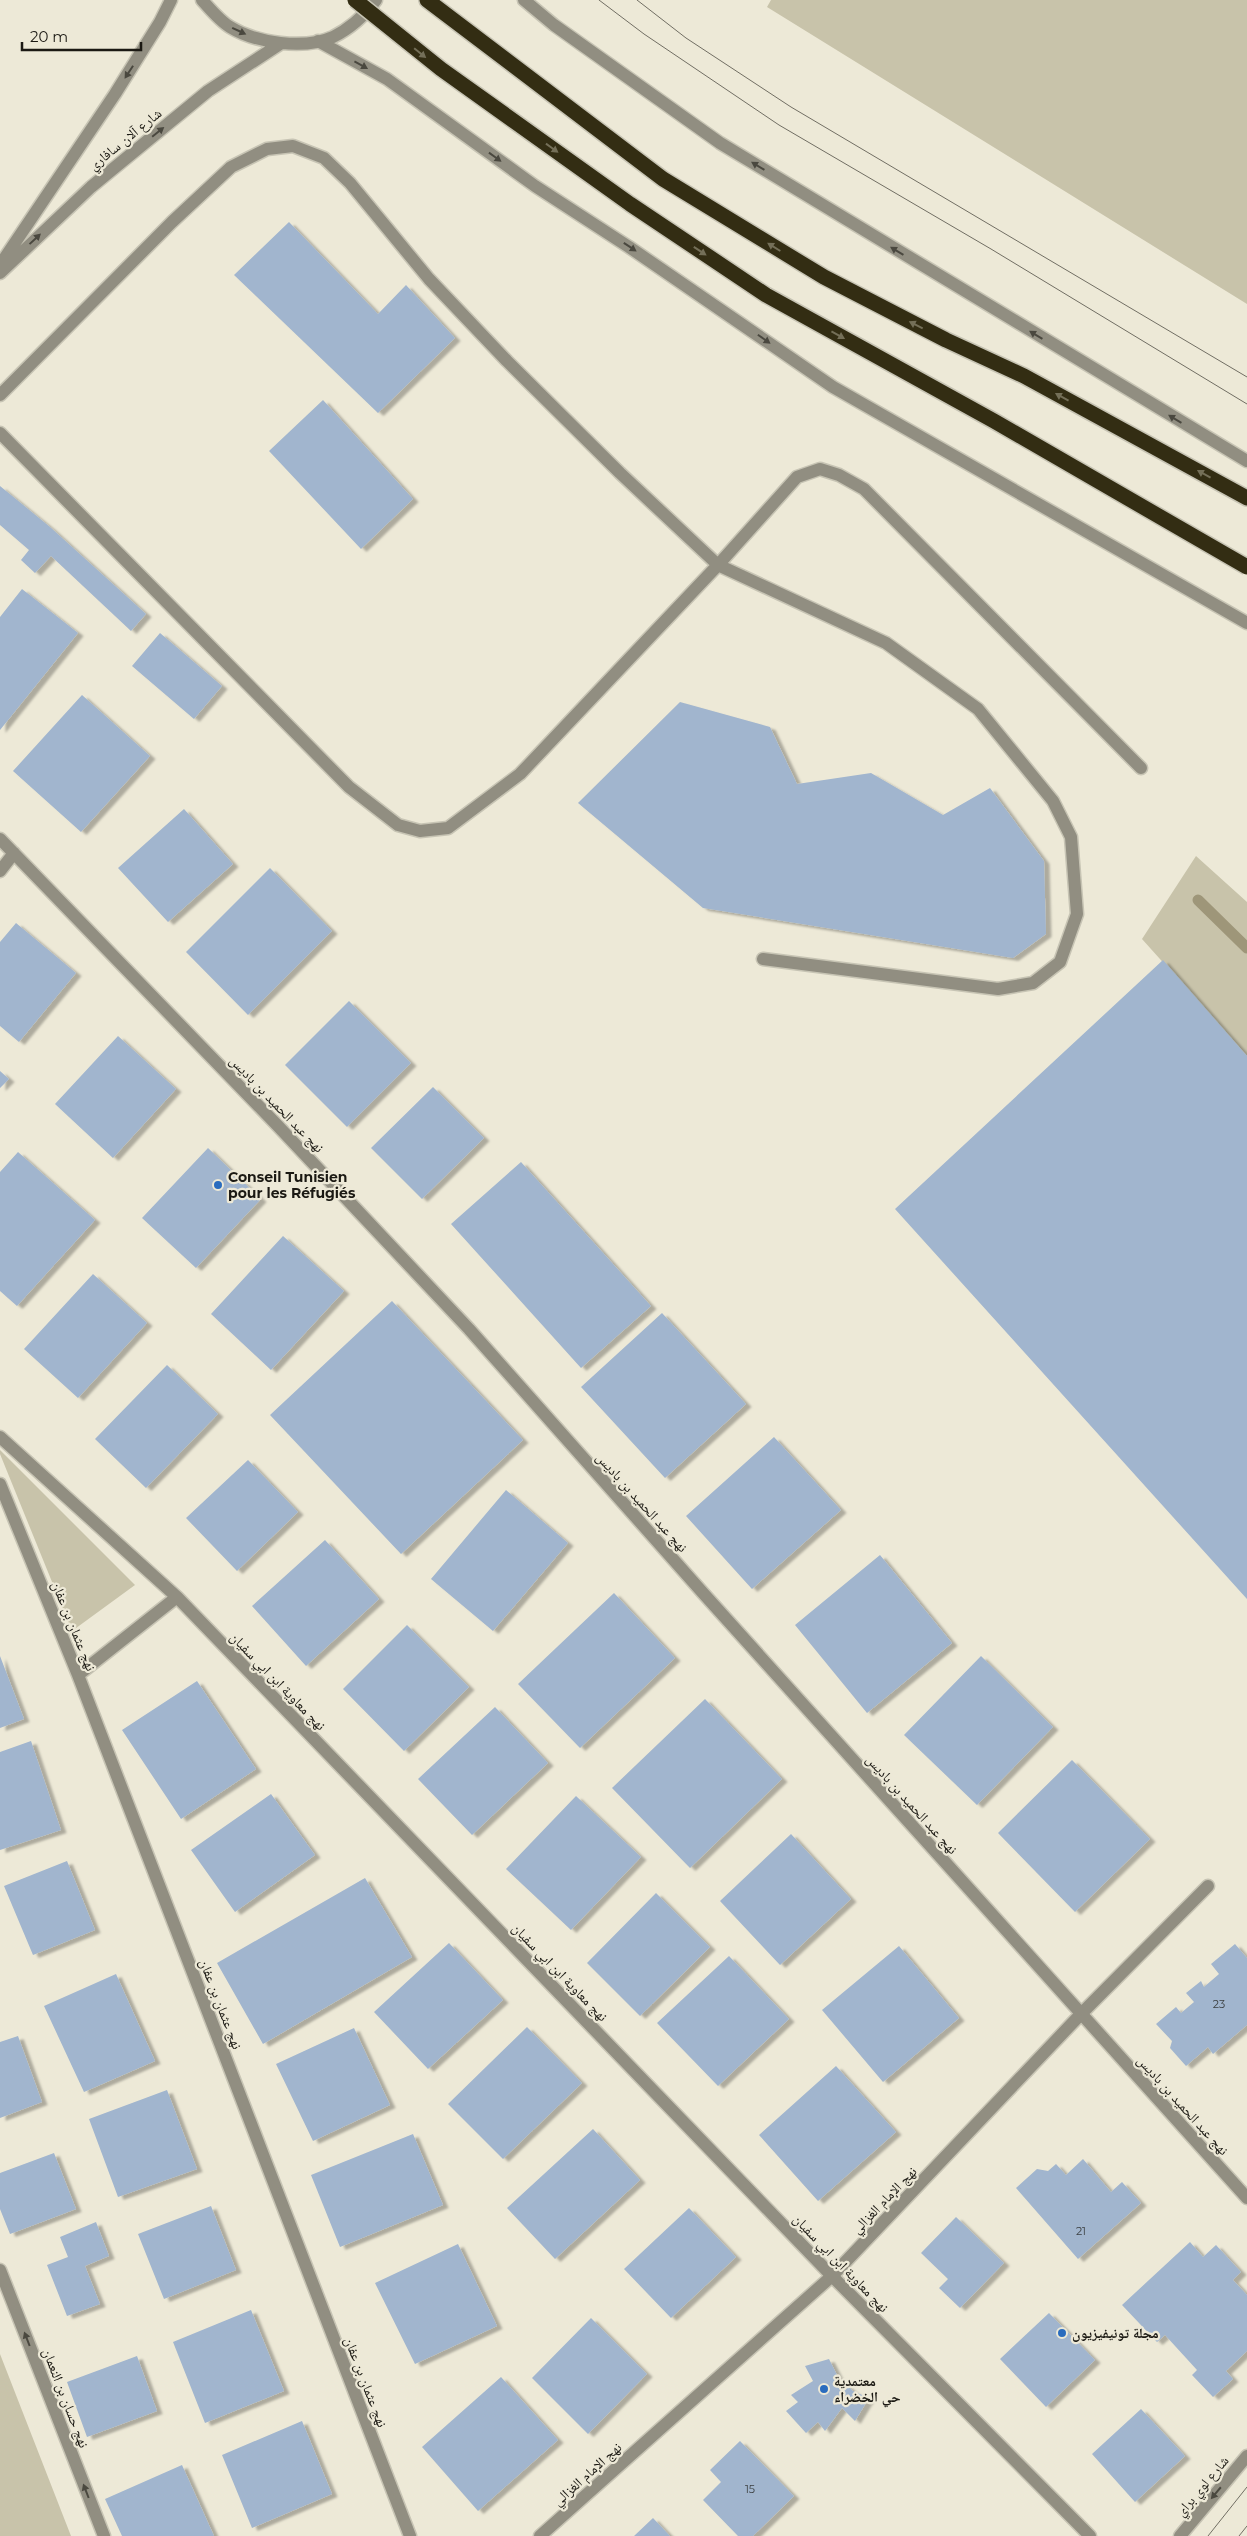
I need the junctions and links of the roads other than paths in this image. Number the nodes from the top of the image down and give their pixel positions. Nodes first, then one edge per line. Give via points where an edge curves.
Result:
1 (171, 0) edge
2 (202, 0) edge
3 (355, 0) edge
4 (376, 0) edge
5 (427, 0) edge
6 (524, 0) edge
7 (318, 41) junction
8 (280, 44) junction
9 (0, 265) edge
10 (0, 273) edge
11 (0, 396) edge
12 (0, 433) edge
13 (1247, 461) edge
14 (1247, 498) edge
15 (718, 565) junction
16 (1247, 567) edge
17 (1247, 623) edge
18 (1141, 768) dead end
19 (0, 839) edge
20 (14, 853) junction
21 (0, 871) edge
22 (764, 959) dead end
23 (0, 1436) edge
24 (0, 1484) edge
25 (177, 1597) junction
26 (78, 1676) junction
27 (1208, 1886) dead end
28 (1081, 2014) junction
29 (1247, 2198) edge
30 (0, 2270) edge
31 (832, 2276) junction
32 (1247, 2456) edge
33 (104, 2536) edge
34 (410, 2536) edge
35 (540, 2536) edge
36 (1090, 2536) edge
37 (1180, 2536) edge

1 -> 9 street, شارع آلان سافاري via 115,94
2 -> 8 street via 229,26 261,42
3 -> 16 highway, bridge via 441,69 630,204 766,295 1003,426
4 - 7 street via 363,17 333,37
14 -> 5 highway via 1024,376 824,277 663,179
13 -> 6 street via 720,143 554,25
7 - 8 street
7 -> 17 street via 386,79 535,186 629,246 833,387
10 -> 8 street, شارع آلان سافاري via 91,187 201,97
11 - 15 street via 231,167 267,149 293,146 324,158 350,183 429,279 620,473
12 - 15 street via 349,787 398,825 420,831 448,828 520,774
15 - 18 street via 797,477 820,469 840,475 864,490
15 - 22 street via 886,643 978,709 1053,801 1071,837 1076,914 1060,962 1033,983 998,988
19 - 20 street, نهج عبد الحميد بن باديس
20 - 21 street
20 - 28 street, نهج عبد الحميد بن باديس via 469,1329
23 - 25 street, نهج معاوية ابن ابي سفيان
24 - 26 street, نهج عثمان بن عفان
25 - 26 street
25 - 31 street, نهج معاوية ابن ابي سفيان
26 - 34 street, نهج عثمان بن عفان
27 - 28 street, نهج الإمام الغزالي
28 - 29 street, نهج عبد الحميد بن باديس
28 - 31 street, نهج الإمام الغزالي
33 -> 30 street, نهج حسان بن النعمان
31 - 35 street, نهج الإمام الغزالي
31 - 36 street, نهج معاوية ابن ابي سفيان
32 -> 37 street, شارع لوي براي

